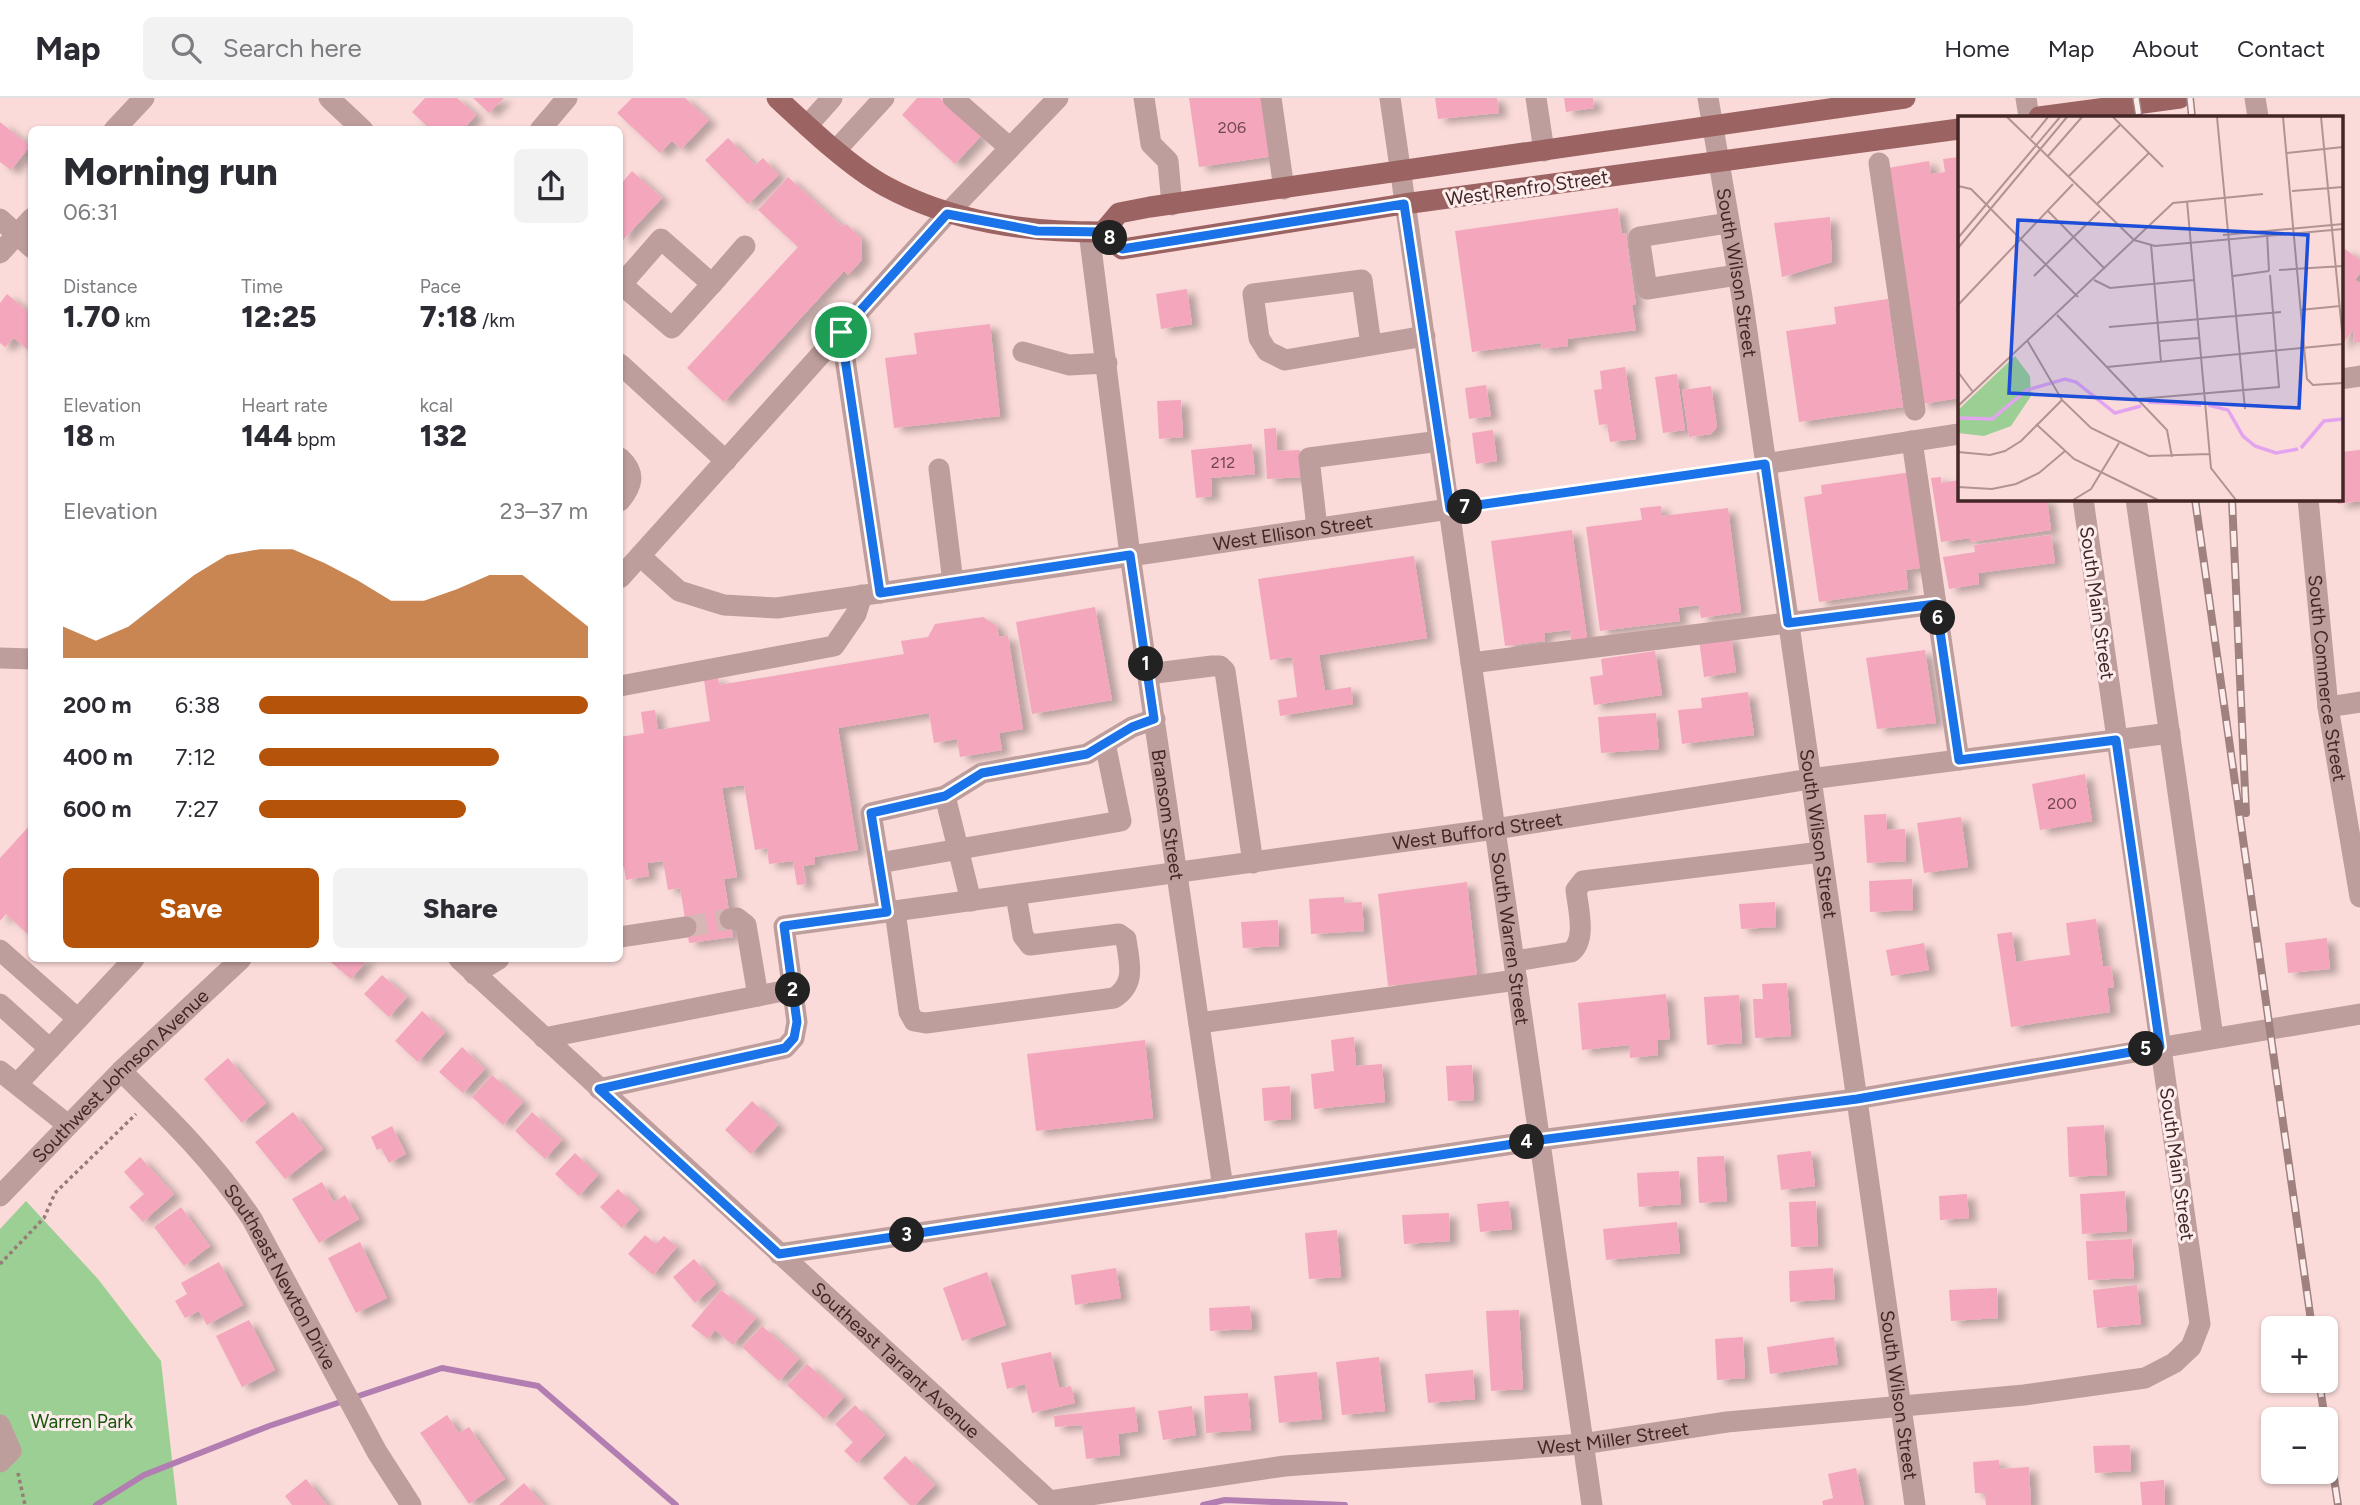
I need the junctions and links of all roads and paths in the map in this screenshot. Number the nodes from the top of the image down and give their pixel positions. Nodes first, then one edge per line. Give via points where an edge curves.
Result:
1 (144, 98) edge
2 (329, 98) edge
3 (567, 98) edge
4 (777, 98) edge
5 (832, 98) edge
6 (884, 98) edge
7 (953, 98) edge
8 (1144, 98) edge
9 (1271, 98) edge
10 (1390, 98) edge
11 (1536, 98) edge
12 (1708, 98) edge
13 (1905, 98) edge
14 (2026, 98) edge
15 (2180, 98) edge
16 (2255, 98) edge
17 (1050, 100) edge
18 (2029, 116) edge
19 (2054, 116) edge
20 (2258, 116) edge
21 (118, 126) edge
22 (359, 126) edge
23 (543, 126) edge
24 (807, 126) junction
25 (1712, 128) junction
26 (1958, 129) edge
27 (1010, 148) junction
28 (837, 149) junction
29 (1544, 151) junction
30 (1717, 162) junction
31 (1879, 163) dead end
32 (1399, 172) junction
33 (1284, 189) junction
34 (1404, 204) junction
35 (1172, 205) junction
36 (947, 214) junction
37 (0, 219) edge
38 (1728, 223) junction
39 (1096, 232) junction
40 (24, 241) edge
41 (745, 246) dead end
42 (0, 253) edge
43 (1737, 275) junction
44 (623, 282) edge
45 (712, 284) junction
46 (623, 287) edge
47 (841, 332) junction
48 (1425, 336) junction
49 (1371, 345) junction
50 (1023, 352) dead end
51 (1107, 363) junction
52 (623, 367) edge
53 (2360, 376) edge
54 (2342, 379) edge
55 (1915, 410) dead end
56 (1958, 434) edge
57 (1440, 441) junction
58 (1912, 441) junction
59 (623, 461) edge
60 (726, 461) junction
61 (1765, 464) junction
62 (939, 469) dead end
63 (623, 498) edge
64 (2083, 500) edge
65 (2136, 500) edge
66 (2308, 500) edge
67 (1450, 509) junction
68 (1317, 528) junction
69 (1130, 555) junction
70 (640, 556) junction
71 (623, 575) edge
72 (953, 582) junction
73 (871, 594) junction
74 (1936, 604) junction
75 (1788, 623) junction
76 (0, 658) edge
77 (28, 659) edge
78 (1471, 663) junction
79 (1148, 674) junction
80 (623, 685) edge
81 (2360, 702) edge
82 (2329, 707) junction
83 (1154, 719) junction
84 (2170, 733) junction
85 (2116, 740) junction
86 (1105, 743) junction
87 (1959, 760) junction
88 (1810, 779) junction
89 (945, 796) junction
90 (1495, 829) junction
91 (958, 850) junction
92 (1821, 852) junction
93 (879, 863) junction
94 (1253, 863) junction
95 (1177, 874) junction
96 (1016, 895) junction
97 (2360, 897) edge
98 (971, 901) junction
99 (891, 912) junction
100 (730, 919) dead end
101 (686, 927) tunnel mouth
102 (623, 937) edge
103 (0, 950) edge
104 (131, 962) edge
105 (238, 962) edge
106 (485, 962) edge
107 (467, 966) edge
108 (1516, 970) junction
109 (793, 989) junction
110 (758, 996) junction
111 (0, 1004) edge
112 (2360, 1014) edge
113 (78, 1019) junction
114 (1199, 1023) junction
115 (2213, 1037) junction
116 (544, 1038) junction
117 (2160, 1047) junction
118 (50, 1049) junction
119 (0, 1071) edge
120 (121, 1071) junction
121 (18, 1083) junction
122 (599, 1089) junction
123 (1857, 1099) junction
124 (150, 1100) junction
125 (68, 1125) junction
126 (1540, 1140) junction
127 (1223, 1188) junction
128 (0, 1196) edge
129 (779, 1254) junction
130 (0, 1264) edge
131 (2174, 1363) joint
132 (1901, 1406) junction
133 (0, 1425) edge
134 (1583, 1444) junction
135 (5, 1456) edge
136 (1052, 1503) edge
137 (25, 1505) edge
138 (411, 1505) edge
139 (1592, 1505) edge
140 (1915, 1505) edge

1 - 21 street
2 - 22 street
3 - 23 street
4 - 24 main road, West Renfro Street
5 - 24 street
6 - 28 street
7 - 27 street
8 - 35 street via 1151,144 1168,162
9 - 33 street
10 - 32 street, South Warren Street
11 - 29 street
12 - 25 street, South Wilson Street
13 - 25 main road, West Renfro Street
14 - 18 street
15 - 19 main road
16 - 20 street
17 - 27 street
24 - 28 main road, West Renfro Street
25 - 29 main road, West Renfro Street
25 - 30 street, South Wilson Street
26 - 30 main road, West Renfro Street
27 - 36 street
28 - 36 main road, West Renfro Street via 883,186
29 - 32 main road, West Renfro Street
30 - 34 main road, West Renfro Street
30 - 38 street, South Wilson Street
31 - 55 street
32 - 33 main road, West Renfro Street
32 - 34 street, South Warren Street
33 - 35 main road, West Renfro Street
34 - 39 main road, West Renfro Street via 1122,249
34 - 48 street, South Warren Street
35 - 39 main road, West Renfro Street via 1119,213
36 - 39 main road, West Renfro Street via 1037,231
36 - 47 street
37 - 40 street
38 - 43 street, South Wilson Street
38 - 43 street via 1639,237 1647,289
39 - 51 street, Bransom Street
40 - 42 street
41 - 45 street
43 - 61 street, South Wilson Street
44 - 45 street via 661,239
45 - 46 street via 672,328
47 - 60 street
47 - 73 street
48 - 49 street
48 - 57 street, South Warren Street
49 - 49 street via 1285,360 1275,357 1259,338 1253,294 1362,280
50 - 51 street via 1069,365
51 - 69 street, Bransom Street
52 - 60 street
53 - 54 street
56 - 58 street
57 - 67 street, South Warren Street
57 - 68 street via 1309,458
58 - 61 street
58 - 74 street
59 - 63 street via 632,477
60 - 70 street
61 - 67 path
61 - 75 street, South Wilson Street
62 - 72 street
64 - 85 street, South Main Street
65 - 84 street
66 - 82 street, South Commerce Street
67 - 68 street, West Ellison Street
67 - 78 street, South Warren Street
68 - 69 street, West Ellison Street
69 - 72 street, West Ellison Street
69 - 79 street, Bransom Street
70 - 71 street
70 - 73 street, West Ellison Street via 679,591 724,605 777,608
72 - 73 street, West Ellison Street
73 - 80 street via 834,646
74 - 75 street
74 - 87 street
75 - 78 street
75 - 88 street, South Wilson Street
76 - 77 street
78 - 90 street, South Warren Street
79 - 83 street, Bransom Street
79 - 94 street via 1212,666 1225,671
81 - 82 street
82 - 97 street, South Commerce Street
83 - 86 street
83 - 95 street, Bransom Street
84 - 85 street, West Bufford Street
84 - 115 street
85 - 87 street, West Bufford Street
85 - 117 street, South Main Street
86 - 89 street via 1087,754 982,773
86 - 91 street via 1121,821
87 - 88 street, West Bufford Street
88 - 90 street, West Bufford Street
88 - 92 street, South Wilson Street
89 - 91 street
89 - 93 street via 871,813
90 - 94 street, West Bufford Street
90 - 108 street, South Warren Street
91 - 93 street
91 - 98 street
92 - 108 street via 1583,881 1576,890 1578,947
92 - 123 street, South Wilson Street
93 - 99 street
94 - 95 street, West Bufford Street
95 - 96 street, West Bufford Street
95 - 114 street, Bransom Street
96 - 98 street, West Bufford Street
96 - 99 street via 1023,936 1030,945 1119,934 1126,939 1131,977 1125,991 1114,998 914,1021
98 - 99 street, West Bufford Street
99 - 109 street, West Bufford Street via 784,926
100 - 110 street via 746,925
101 - 102 street
103 - 113 street
104 - 113 street
105 - 120 street, Southwest Johnson Avenue
106 - 107 street
107 - 116 street, Southeast Tarrant Avenue
108 - 114 street
108 - 126 street, South Warren Street
109 - 110 street
109 - 122 street via 797,1022 794,1038 785,1048
110 - 116 street
111 - 118 street
112 - 115 street
113 - 118 street
114 - 127 street, Bransom Street
115 - 117 street
116 - 122 street, Southeast Tarrant Avenue
117 - 123 street
117 - 131 street, South Main Street via 2200,1324 2191,1347
118 - 121 street
119 - 121 street
120 - 124 street, Southeast Newton Drive
120 - 125 street, Southwest Johnson Avenue
121 - 125 street
122 - 129 street, Southeast Tarrant Avenue
123 - 126 street
123 - 132 street, South Wilson Street
124 - 130 path via 55,1193 44,1218
124 - 138 street, Southeast Newton Drive via 202,1151 253,1219
125 - 128 street, Southwest Johnson Avenue
126 - 127 street
126 - 134 street, South Warren Street
127 - 129 street
129 - 136 street, Southeast Tarrant Avenue
131 - 132 street, West Miller Street via 2145,1378
132 - 134 street, West Miller Street via 1727,1422
132 - 140 street, South Wilson Street
133 - 135 street
134 - 136 street, West Miller Street via 1285,1466
134 - 139 street, South Warren Street
135 - 137 path via 24,1490

